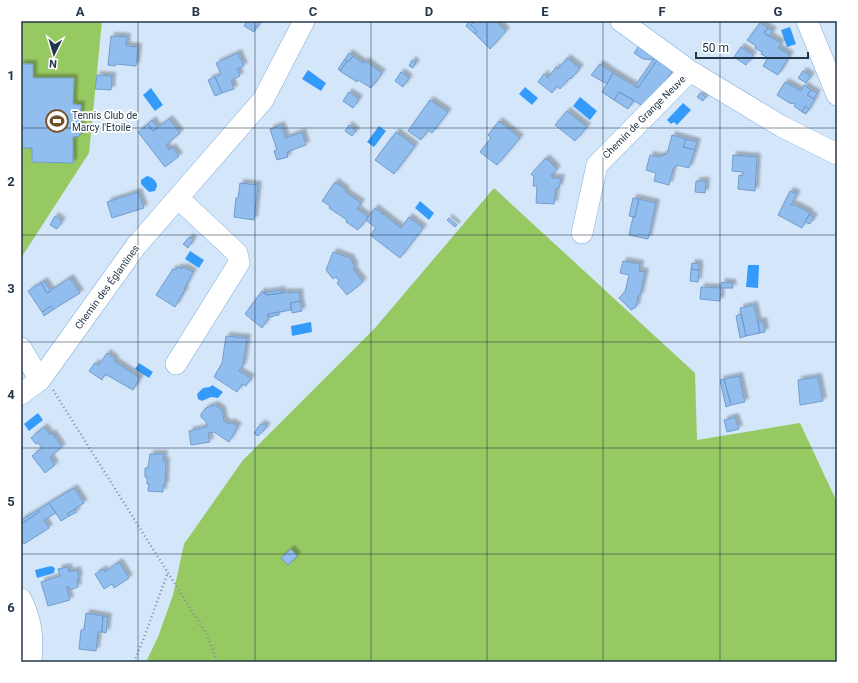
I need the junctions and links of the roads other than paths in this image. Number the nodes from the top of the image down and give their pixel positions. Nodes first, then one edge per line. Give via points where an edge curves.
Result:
1 (304, 21) edge
2 (621, 21) edge
3 (807, 21) edge
4 (690, 72) junction
5 (837, 95) edge
6 (837, 154) edge
7 (178, 198) junction
8 (582, 233) dead end
9 (21, 348) edge
10 (176, 364) dead end
11 (42, 377) junction
12 (21, 394) edge
13 (21, 599) edge
14 (31, 662) edge

1 - 7 street, Chemin des Églantines via 263,100
2 - 4 street, Chemin de Grange Neuve
3 - 5 street
4 - 6 street, Chemin de Grange Neuve via 781,126
4 - 8 street, Chemin de Grange Neuve via 597,165
7 - 10 street via 237,253 239,263
7 - 11 street, Chemin des Églantines via 136,246
9 - 11 street
11 - 12 street, Chemin des Églantines
13 - 14 street via 28,614 32,641

